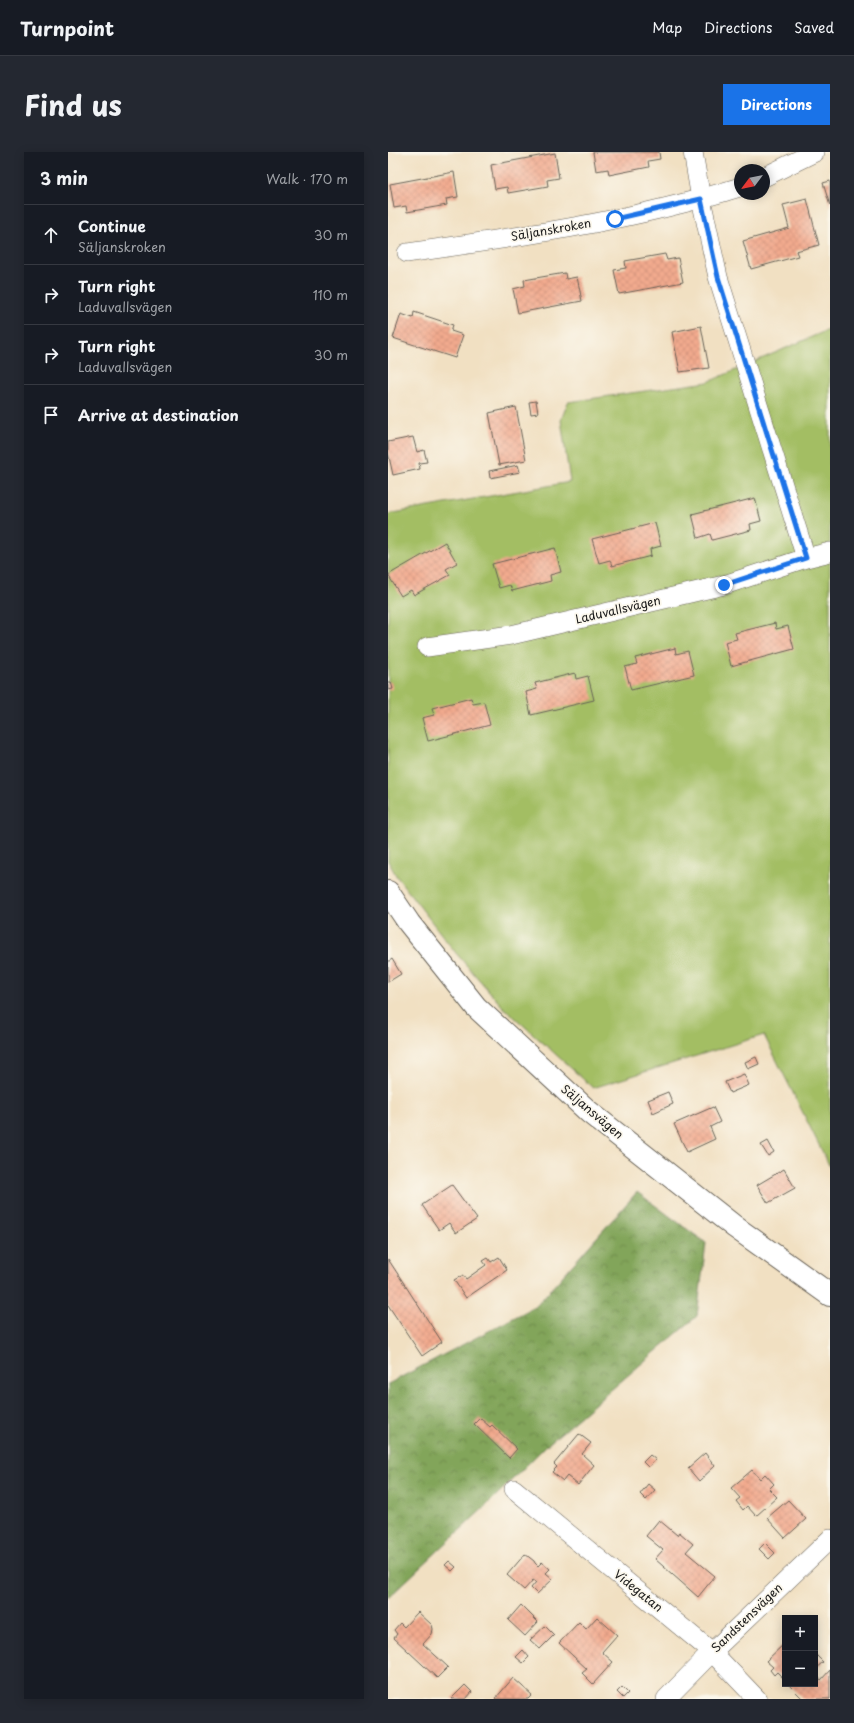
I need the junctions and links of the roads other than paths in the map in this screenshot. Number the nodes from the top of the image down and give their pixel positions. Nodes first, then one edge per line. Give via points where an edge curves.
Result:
1 (694, 152) edge
2 (815, 152) edge
3 (770, 174) edge
4 (734, 188) edge
5 (701, 199) junction
6 (407, 253) dead end
7 (830, 552) edge
8 (806, 558) junction
9 (427, 647) dead end
10 (388, 892) edge
11 (830, 1295) edge
12 (514, 1489) dead end
13 (830, 1539) edge
14 (712, 1652) junction
15 (666, 1699) edge
16 (757, 1699) edge

1 - 5 street
2 - 3 street
4 - 5 street, Säljanskroken
5 - 6 street, Säljanskroken via 500,240
5 - 8 street via 718,277
7 - 8 street, Laduvallsvägen
8 - 9 street, Laduvallsvägen via 724,585 542,628
10 - 11 street, Säljansvägen via 409,923 476,1006 589,1112 735,1227
12 - 14 street, Videgatan
13 - 14 street, Sandstensvägen
14 - 15 street, Sandstensvägen
14 - 16 street, Videgatan

